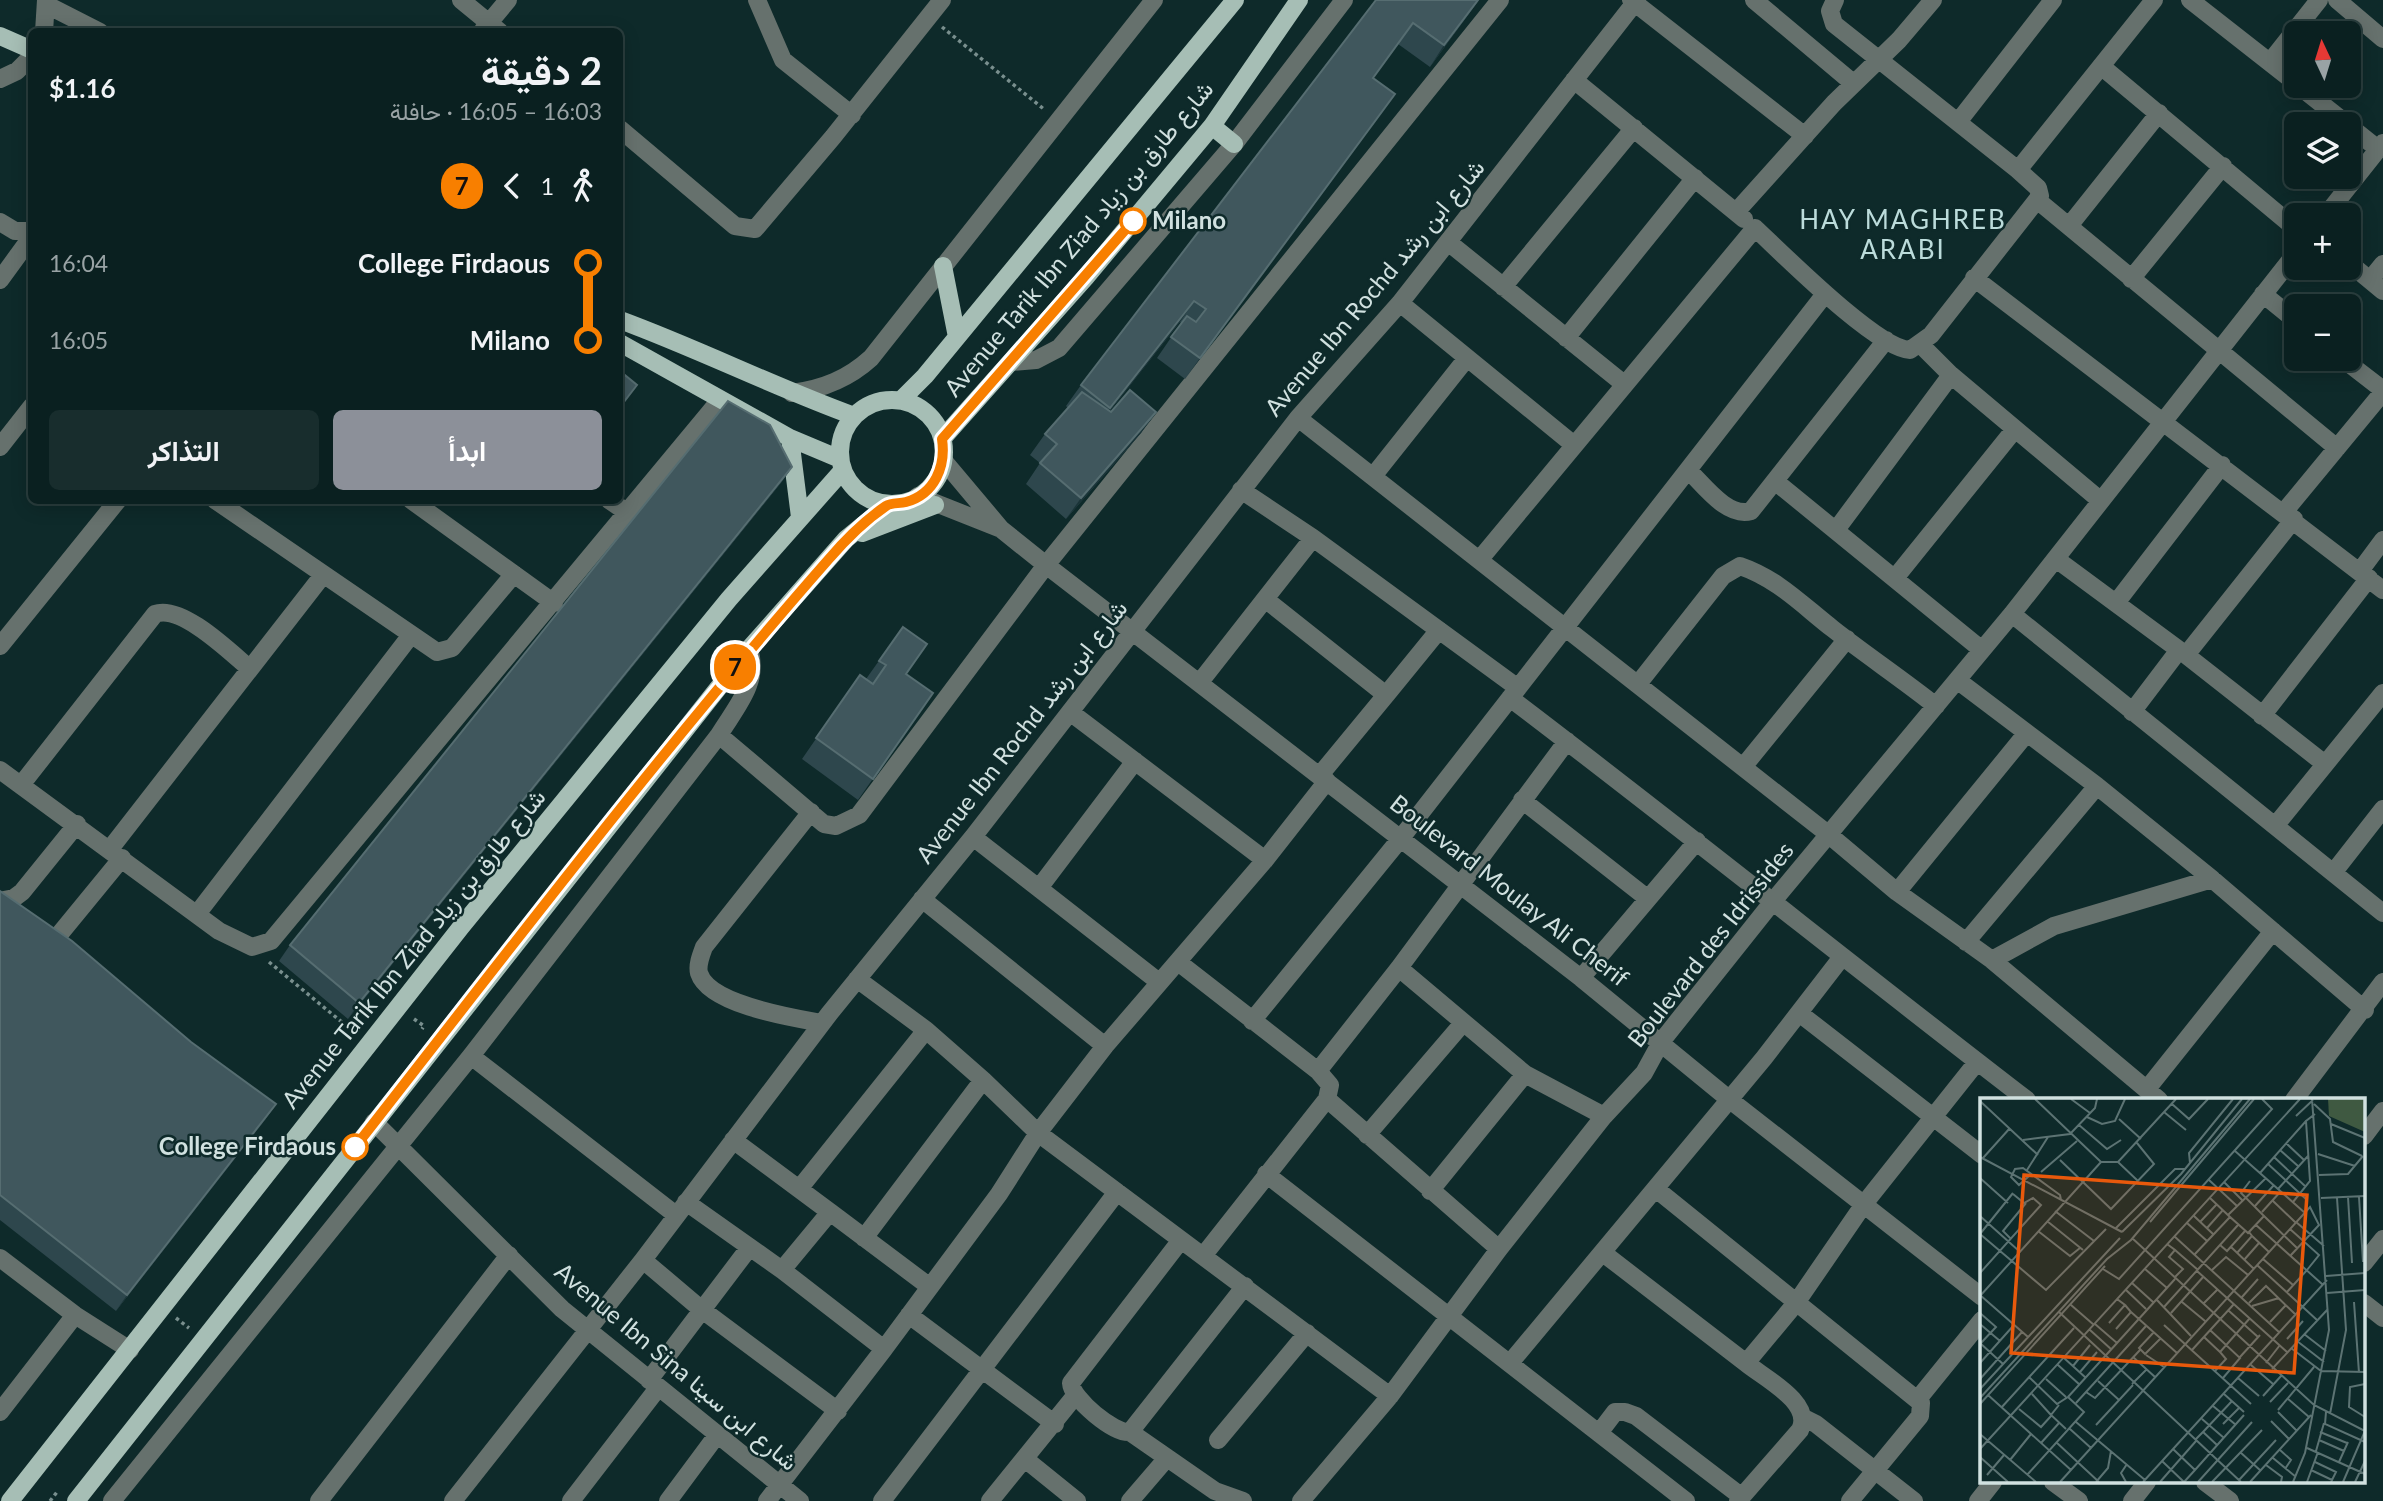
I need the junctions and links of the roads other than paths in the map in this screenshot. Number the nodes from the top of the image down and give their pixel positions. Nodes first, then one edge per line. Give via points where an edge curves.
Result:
1 (461, 0) edge
2 (508, 0) edge
3 (757, 0) edge
4 (942, 0) edge
5 (1154, 0) edge
6 (1235, 0) edge
7 (1299, 0) edge
8 (1344, 0) edge
9 (1500, 0) edge
10 (1754, 0) edge
11 (1835, 0) edge
12 (1933, 0) edge
13 (2053, 0) edge
14 (2154, 0) edge
15 (2190, 0) edge
16 (2319, 0) edge
17 (2337, 0) edge
18 (1634, 1) edge
19 (46, 3) edge
20 (44, 28) edge
21 (93, 28) edge
22 (490, 28) edge
23 (0, 36) edge
24 (2383, 39) edge
25 (28, 48) edge
26 (28, 60) edge
27 (1878, 60) junction
28 (2270, 62) junction
29 (2101, 66) junction
30 (2284, 74) edge
31 (0, 79) edge
32 (1574, 80) junction
33 (1853, 83) junction
34 (2314, 98) edge
35 (2331, 112) edge
36 (2159, 113) junction
37 (852, 115) junction
38 (1958, 122) junction
39 (1212, 126) junction
40 (1634, 128) junction
41 (623, 132) edge
42 (2361, 133) edge
43 (1805, 136) junction
44 (1234, 144) junction
45 (2381, 146) edge
46 (2223, 166) junction
47 (2018, 170) junction
48 (1695, 178) junction
49 (2037, 200) junction
50 (2336, 203) edge
51 (1736, 212) junction
52 (2284, 219) edge
53 (0, 222) edge
54 (2069, 226) junction
55 (1755, 228) junction
56 (28, 233) edge
57 (28, 239) edge
58 (1447, 242) junction
59 (2383, 264) edge
60 (943, 266) junction
61 (2284, 268) edge
62 (2361, 273) edge
63 (1974, 278) junction
64 (2131, 279) junction
65 (0, 280) edge
66 (2376, 286) edge
67 (1503, 287) junction
68 (1825, 294) junction
69 (2263, 294) junction
70 (1400, 303) junction
71 (2284, 311) edge
72 (623, 321) edge
73 (957, 337) junction
74 (1566, 338) junction
75 (1886, 340) junction
76 (623, 345) edge
77 (1921, 345) junction
78 (2218, 352) junction
79 (1467, 358) junction
80 (1011, 362) junction
81 (2358, 371) edge
82 (1951, 375) junction
83 (1624, 384) junction
84 (2383, 391) edge
85 (792, 393) junction
86 (720, 400) junction
87 (901, 400) junction
88 (28, 411) edge
89 (854, 416) junction
90 (1298, 418) junction
91 (2163, 422) junction
92 (2015, 429) junction
93 (790, 438) junction
94 (942, 439) junction
95 (1574, 445) junction
96 (0, 447) edge
97 (2337, 447) junction
98 (943, 460) junction
99 (842, 464) junction
100 (2222, 465) junction
101 (1688, 470) junction
102 (1374, 475) junction
103 (1776, 482) junction
104 (1241, 490) junction
105 (918, 496) junction
106 (2101, 502) junction
107 (115, 504) edge
108 (221, 504) edge
109 (417, 504) edge
110 (615, 504) edge
111 (889, 504) junction
112 (935, 505) junction
113 (628, 513) junction
114 (2289, 515) junction
115 (800, 516) junction
116 (1002, 529) junction
117 (1836, 530) junction
118 (1313, 537) junction
119 (846, 539) junction
120 (2383, 540) edge
121 (1480, 559) junction
122 (2056, 559) junction
123 (1046, 565) junction
124 (514, 574) junction
125 (323, 575) junction
126 (1895, 578) junction
127 (2371, 580) edge
128 (1265, 599) junction
129 (554, 603) junction
130 (2116, 603) junction
131 (2012, 614) junction
132 (1564, 626) junction
133 (1439, 630) junction
134 (1131, 632) junction
135 (411, 635) junction
136 (1847, 639) junction
137 (2, 641) edge
138 (749, 649) junction
139 (1982, 650) junction
140 (2183, 653) junction
141 (249, 668) junction
142 (1957, 680) junction
143 (1200, 682) junction
144 (1638, 684) junction
145 (1514, 693) junction
146 (1386, 695) junction
147 (2380, 703) edge
148 (1936, 706) junction
149 (1070, 712) junction
150 (2132, 712) junction
151 (2262, 716) junction
152 (2026, 734) junction
153 (719, 735) junction
154 (1567, 741) junction
155 (1135, 761) junction
156 (2325, 764) junction
157 (1743, 767) junction
158 (0, 770) edge
159 (1323, 778) junction
160 (21, 785) junction
161 (2097, 786) junction
162 (1522, 800) junction
163 (2383, 809) edge
164 (811, 812) junction
165 (77, 824) junction
166 (2275, 826) junction
167 (1828, 834) junction
168 (973, 836) junction
169 (1401, 838) junction
170 (1697, 841) junction
171 (116, 853) junction
172 (1265, 860) junction
173 (2333, 873) junction
174 (2212, 879) junction
175 (1460, 886) junction
176 (1038, 888) junction
177 (1897, 892) junction
178 (1647, 898) junction
179 (922, 899) junction
180 (1774, 900) junction
181 (0, 901) edge
182 (197, 914) junction
183 (2383, 914) edge
184 (2273, 931) junction
185 (1966, 942) junction
186 (50, 947) edge
187 (1842, 957) junction
188 (1992, 960) junction
189 (1178, 962) junction
190 (1399, 968) junction
191 (1581, 978) junction
192 (857, 979) junction
193 (1159, 982) junction
194 (2383, 982) edge
195 (2372, 1010) edge
196 (1799, 1013) junction
197 (1252, 1021) junction
198 (822, 1023) junction
199 (1464, 1023) junction
200 (926, 1030) junction
201 (1661, 1042) junction
202 (1105, 1046) junction
203 (471, 1056) junction
204 (1977, 1062) junction
205 (1318, 1071) junction
206 (1525, 1074) junction
207 (983, 1080) junction
208 (2153, 1095) edge
209 (2024, 1098) edge
210 (2296, 1098) edge
211 (1328, 1099) junction
212 (1730, 1100) junction
213 (2383, 1111) edge
214 (1604, 1116) junction
215 (1934, 1119) junction
216 (374, 1122) junction
217 (1038, 1133) junction
218 (2366, 1133) edge
219 (1367, 1135) junction
220 (733, 1140) junction
221 (399, 1146) junction
222 (1980, 1154) edge
223 (1266, 1174) junction
224 (799, 1189) junction
225 (1656, 1189) junction
226 (1430, 1191) junction
227 (1117, 1192) junction
228 (1864, 1204) junction
229 (681, 1208) junction
230 (830, 1212) junction
231 (864, 1238) junction
232 (2383, 1239) edge
233 (1181, 1240) junction
234 (749, 1248) junction
235 (1499, 1248) junction
236 (1602, 1253) junction
237 (509, 1255) junction
238 (1203, 1255) junction
239 (643, 1260) junction
240 (2366, 1260) edge
241 (2, 1262) edge
242 (782, 1270) junction
243 (1245, 1286) junction
244 (930, 1287) junction
245 (1980, 1295) edge
246 (1797, 1303) junction
247 (2366, 1305) edge
248 (701, 1309) junction
249 (75, 1315) junction
250 (909, 1315) junction
251 (1451, 1316) junction
252 (2383, 1318) edge
253 (1980, 1322) edge
254 (587, 1329) junction
255 (1307, 1333) junction
256 (884, 1349) junction
257 (130, 1350) junction
258 (1510, 1363) junction
259 (1746, 1363) junction
260 (984, 1370) junction
261 (653, 1384) junction
262 (1075, 1396) junction
263 (1390, 1396) junction
264 (1918, 1399) junction
265 (838, 1411) junction
266 (0, 1412) edge
267 (1804, 1418) junction
268 (1055, 1424) junction
269 (1130, 1432) junction
270 (1600, 1433) junction
271 (716, 1435) junction
272 (1219, 1440) dead end
273 (1167, 1458) junction
274 (1024, 1460) junction
275 (1875, 1471) junction
276 (1991, 1484) edge
277 (2056, 1484) edge
278 (2145, 1484) edge
279 (2208, 1484) edge
280 (779, 1485) junction
281 (1740, 1499) edge
282 (10, 1501) edge
283 (76, 1501) edge
284 (112, 1501) edge
285 (320, 1501) edge
286 (453, 1501) edge
287 (571, 1501) edge
288 (668, 1501) edge
289 (767, 1501) edge
290 (800, 1501) edge
291 (882, 1501) edge
292 (990, 1501) edge
293 (1077, 1501) edge
294 (1130, 1501) edge
295 (1242, 1501) edge
296 (1301, 1501) edge
297 (1686, 1501) edge
298 (1850, 1501) edge
299 (1914, 1501) edge
300 (1978, 1501) edge
301 (2079, 1501) edge
302 (2132, 1501) edge
303 (2230, 1501) edge

1 - 22 street
2 - 22 street
3 - 37 street via 783,60
4 - 37 street
5 - 60 street
6 - 73 main road, Avenue Tarik Ibn Ziad شارع طارق بن زياد
7 - 39 main road, Avenue Tarik Ibn Ziad شارع طارق بن زياد
8 - 44 street
9 - 123 street
10 - 33 street
11 - 27 street via 1830,11 1834,24
12 - 27 street
13 - 38 street
14 - 29 street
15 - 28 street
16 - 28 street
17 - 24 street
18 - 32 street, Avenue Ibn Rochd شارع ابن رشد
18 - 43 street
19 - 20 street
19 - 21 street
23 - 25 main road
26 - 31 street
27 - 33 street
27 - 38 street
28 - 30 street
29 - 36 street
29 - 47 street
32 - 40 street
32 - 58 street, Avenue Ibn Rochd شارع ابن رشد
33 - 43 street
34 - 35 street
36 - 46 street
36 - 54 street
37 - 41 street via 763,223 749,230 735,226
38 - 47 street
39 - 44 main road
39 - 80 main road, Avenue Tarik Ibn Ziad شارع طارق بن زياد
40 - 48 street
40 - 67 street
42 - 45 street
43 - 51 street
44 - 80 street via 1059,348 1035,360
45 - 50 street
46 - 52 street
46 - 64 street
47 - 49 street via 2038,188
48 - 51 street
48 - 74 street
49 - 54 street
49 - 63 street
51 - 55 street
53 - 56 street
54 - 64 street
55 - 68 street
55 - 83 street
57 - 65 street
58 - 67 street
58 - 70 street, Avenue Ibn Rochd شارع ابن رشد
59 - 66 street
60 - 73 main road
60 - 85 street via 860,368 831,385
61 - 69 street, Boulevard des Idrissides
62 - 66 street
63 - 77 street
63 - 91 street
64 - 78 street
67 - 74 street
68 - 75 street
68 - 101 street
69 - 71 street
69 - 78 street, Boulevard des Idrissides
70 - 79 street
70 - 90 street, Avenue Ibn Rochd شارع ابن رشد
72 - 85 main road
73 - 87 main road, Avenue Tarik Ibn Ziad شارع طارق بن زياد
74 - 83 street
75 - 77 street via 1905,350
75 - 103 street
76 - 86 main road
77 - 82 street
78 - 91 street, Boulevard des Idrissides
78 - 97 street
79 - 95 street
79 - 102 street
80 - 94 main road, Avenue Tarik Ibn Ziad شارع طارق بن زياد
81 - 84 street
82 - 92 street
82 - 117 street
83 - 95 street
84 - 97 street
85 - 89 main road
86 - 93 main road
86 - 113 street
87 - 89 main road via 876,403
87 - 94 main road, Avenue Tarik Ibn Ziad شارع طارق بن زياد via 930,416
88 - 96 street
89 - 99 main road via 839,446
90 - 102 street
90 - 104 street, Avenue Ibn Rochd شارع ابن رشد
91 - 100 street
91 - 106 street, Boulevard des Idrissides
92 - 106 street
92 - 126 street
93 - 99 main road
93 - 115 main road
94 - 98 main road
95 - 121 street
97 - 114 street
98 - 105 main road via 935,482
98 - 116 street, Boulevard Moulay Ali Cherif
99 - 111 main road via 858,492
99 - 115 main road, Avenue Tarik Ibn Ziad شارع طارق بن زياد
100 - 114 street
100 - 130 street
101 - 103 street via 1736,512 1751,511
101 - 132 street
102 - 121 street
103 - 117 street
104 - 118 street
104 - 134 street, Avenue Ibn Rochd شارع ابن رشد
105 - 111 main road
105 - 112 street, Boulevard Moulay Ali Cherif
106 - 122 street, Boulevard des Idrissides
107 - 137 street
108 - 125 street
109 - 124 street
110 - 113 street
111 - 119 main road
112 - 116 street, Boulevard Moulay Ali Cherif
112 - 119 main road
113 - 129 street
114 - 127 street
114 - 140 street
115 - 257 main road, Avenue Tarik Ibn Ziad شارع طارق بن زياد via 370,1043
116 - 123 street, Boulevard Moulay Ali Cherif
117 - 126 street
118 - 128 street
118 - 133 street
119 - 138 main road
120 - 127 street
121 - 132 street
122 - 130 street
122 - 131 street, Boulevard des Idrissides
123 - 134 street, Boulevard Moulay Ali Cherif
123 - 164 street via 859,815 836,826 824,824
124 - 129 street
124 - 135 street via 452,649 437,652
125 - 135 street
125 - 141 street
126 - 139 street
127 - 151 street
128 - 143 street
128 - 146 street
129 - 182 street via 271,942 252,947 236,941
130 - 140 street
131 - 139 street, Boulevard des Idrissides
131 - 150 street
132 - 144 street
132 - 145 street
133 - 145 street
133 - 146 street
134 - 143 street, Boulevard Moulay Ali Cherif
134 - 149 street, Avenue Ibn Rochd شارع ابن رشد
135 - 182 street
136 - 144 street via 1780,585 1740,566 1717,583
136 - 148 street
136 - 157 street
138 - 153 street via 752,678
138 - 216 main road
139 - 142 street, Boulevard des Idrissides
140 - 150 street
140 - 151 street
141 - 160 street via 211,636 173,613 155,614
141 - 171 street
142 - 148 street, Boulevard des Idrissides
142 - 152 street
143 - 159 street, Boulevard Moulay Ali Cherif
144 - 157 street
145 - 154 street
145 - 169 street
146 - 159 street
147 - 156 street
148 - 167 street, Boulevard des Idrissides
149 - 155 street
149 - 168 street, Avenue Ibn Rochd شارع ابن رشد
150 - 166 street
151 - 156 street
152 - 161 street
152 - 177 street
153 - 164 street
153 - 203 street
154 - 162 street
154 - 170 street
155 - 172 street
155 - 176 street
156 - 166 street
157 - 167 street
158 - 160 street
159 - 169 street, Boulevard Moulay Ali Cherif
159 - 172 street
160 - 165 street
161 - 174 street
161 - 185 street
162 - 175 street
162 - 178 street
163 - 173 street
164 - 198 street via 704,947 699,973 721,994 752,1009
165 - 171 street
165 - 181 street via 23,892
166 - 173 street
167 - 177 street
167 - 180 street, Boulevard des Idrissides
168 - 176 street
168 - 179 street, Avenue Ibn Rochd شارع ابن رشد
169 - 175 street, Boulevard Moulay Ali Cherif
169 - 197 street
170 - 178 street
170 - 180 street
171 - 182 street
171 - 186 street
172 - 189 street
173 - 183 street
174 - 184 street
174 - 188 street via 2054,926
175 - 190 street
175 - 191 street, Boulevard Moulay Ali Cherif
176 - 193 street
177 - 185 street
178 - 191 street
179 - 192 street, Avenue Ibn Rochd شارع ابن رشد
179 - 202 street
180 - 187 street
180 - 201 street, Boulevard des Idrissides
184 - 195 street
184 - 208 street
185 - 188 street
187 - 196 street
187 - 204 street
188 - 208 street
189 - 193 street
189 - 197 street
190 - 199 street
190 - 205 street
191 - 201 street, Boulevard Moulay Ali Cherif
192 - 198 street, Avenue Ibn Rochd شارع ابن رشد
192 - 200 street
193 - 202 street
194 - 195 street
195 - 210 street
196 - 212 street
196 - 215 street
197 - 205 street
198 - 220 street, Avenue Ibn Rochd شارع ابن رشد
199 - 206 street
199 - 219 street
200 - 207 street
200 - 224 street
201 - 212 street, Boulevard Moulay Ali Cherif
201 - 214 street, Boulevard des Idrissides via 1644,1073
202 - 217 street
203 - 221 street
203 - 229 street
204 - 209 street
204 - 215 street
205 - 211 street via 1329,1085
206 - 214 street
206 - 226 street
207 - 217 street
207 - 231 street
211 - 219 street
211 - 223 street
212 - 225 street
212 - 228 street, Boulevard Moulay Ali Cherif
213 - 218 street
214 - 235 street, Boulevard des Idrissides
215 - 222 street
215 - 228 street
216 - 221 street, Avenue Ibn Sina شارع ابن سينا
216 - 283 main road
217 - 227 street
217 - 244 street
219 - 226 street
220 - 224 street
220 - 229 street, Avenue Ibn Rochd شارع ابن رشد
221 - 237 street, Avenue Ibn Sina شارع ابن سينا
221 - 284 street
223 - 238 street
223 - 251 street
224 - 230 street
225 - 236 street
225 - 246 street
226 - 235 street
227 - 233 street
227 - 260 street
228 - 245 street, Boulevard Moulay Ali Cherif
228 - 246 street
229 - 234 street
229 - 239 street, Avenue Ibn Rochd شارع ابن رشد
230 - 231 street
230 - 242 street
231 - 244 street
232 - 240 street
233 - 238 street
233 - 262 street via 1073,1379
234 - 242 street
234 - 248 street
235 - 251 street, Boulevard des Idrissides
236 - 258 street
236 - 259 street
237 - 254 street, Avenue Ibn Sina شارع ابن سينا
237 - 285 street
238 - 243 street
239 - 248 street
239 - 254 street, Avenue Ibn Rochd شارع ابن رشد
241 - 249 street
242 - 256 street
243 - 255 street
243 - 269 street
244 - 250 street
246 - 259 street
246 - 264 street
247 - 252 street
248 - 261 street
248 - 265 street
249 - 257 street
249 - 266 street
250 - 256 street
250 - 260 street
251 - 258 street
251 - 263 street, Boulevard des Idrissides
253 - 264 street
254 - 261 street, Avenue Ibn Sina شارع ابن سينا
254 - 286 street, Avenue Ibn Rochd شارع ابن رشد
255 - 263 street
255 - 272 street
256 - 265 street
257 - 282 main road, Avenue Tarik Ibn Ziad شارع طارق بن زياد
258 - 270 street
259 - 267 street via 1799,1405
260 - 268 street
260 - 291 street
261 - 271 street, Avenue Ibn Sina شارع ابن سينا
261 - 287 street
262 - 268 street
262 - 269 street via 1118,1431
263 - 296 street, Boulevard des Idrissides
264 - 275 street via 1920,1416
265 - 280 street
267 - 275 street
267 - 281 street via 1800,1430
268 - 274 street
269 - 273 street
270 - 281 street via 1615,1412 1625,1412
270 - 297 street
271 - 280 street, Avenue Ibn Sina شارع ابن سينا
271 - 288 street
273 - 294 street
273 - 295 street via 1215,1491
274 - 292 street
274 - 293 street
275 - 298 street
275 - 299 street
276 - 300 street
277 - 301 street
278 - 302 street
279 - 303 street
280 - 289 street
280 - 290 street, Avenue Ibn Sina شارع ابن سينا

